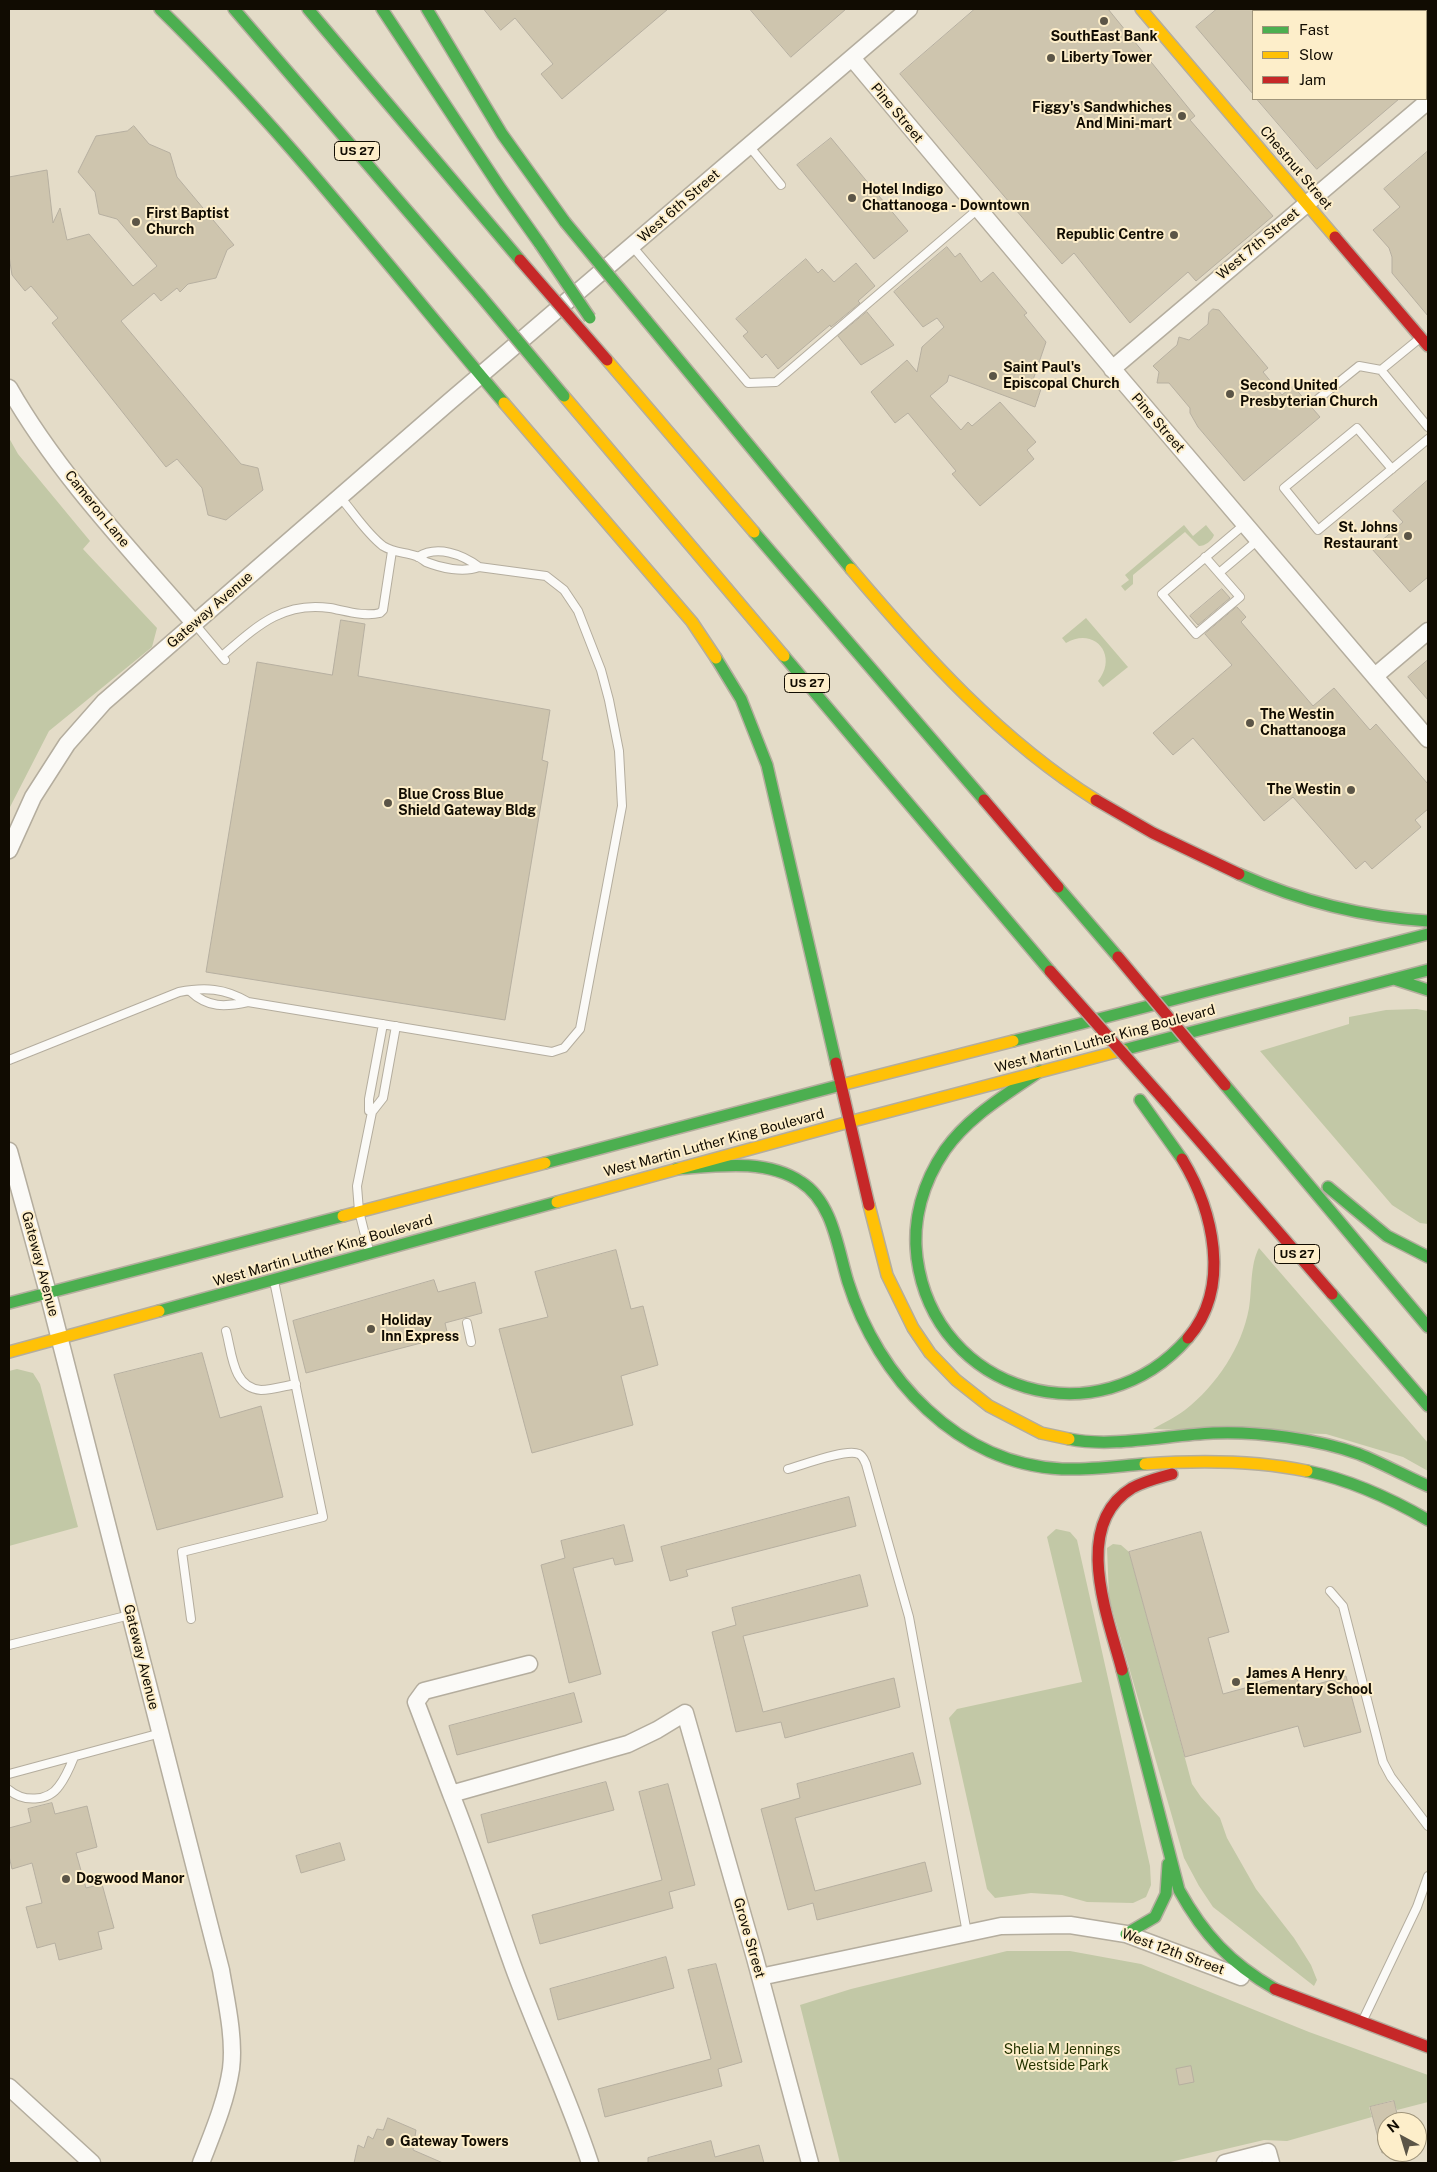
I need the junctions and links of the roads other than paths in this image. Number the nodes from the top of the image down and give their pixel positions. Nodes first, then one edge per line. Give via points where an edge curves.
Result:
1 (160, 9) edge
2 (234, 9) edge
3 (308, 9) edge
4 (382, 9) edge
5 (427, 9) edge
6 (910, 9) edge
7 (1141, 9) edge
8 (852, 58) junction
9 (1428, 101) edge
10 (749, 146) junction
11 (781, 185) dead end
12 (1307, 203) junction
13 (978, 209) junction
14 (632, 246) junction
15 (1425, 342) edge
16 (610, 356) junction
17 (1112, 369) junction
18 (1381, 370) junction
19 (480, 376) junction
20 (9, 388) edge
21 (1318, 399) dead end
22 (449, 402) joint
23 (1428, 427) edge
24 (1428, 439) edge
25 (1392, 470) junction
26 (340, 497) junction
27 (1245, 524) junction
28 (1258, 540) junction
29 (392, 551) junction
30 (418, 557) junction
31 (1205, 557) junction
32 (479, 567) junction
33 (1219, 573) junction
34 (194, 623) junction
35 (1428, 631) edge
36 (1375, 676) junction
37 (1428, 739) edge
38 (9, 850) edge
39 (1428, 921) edge
40 (1428, 934) edge
41 (1428, 970) edge
42 (1050, 971) junction
43 (1394, 979) junction
44 (1428, 990) edge
45 (190, 991) junction
46 (248, 1002) junction
47 (383, 1024) junction
48 (396, 1026) junction
49 (9, 1060) edge
50 (1117, 1068) dead end
51 (1040, 1071) junction
52 (841, 1085) junction
53 (1225, 1085) junction
54 (1137, 1096) dead end
55 (372, 1112) junction
56 (849, 1122) junction
57 (9, 1151) edge
58 (676, 1169) junction
59 (359, 1211) junction
60 (370, 1254) junction
61 (1428, 1257) edge
62 (274, 1281) junction
63 (48, 1293) junction
64 (9, 1303) edge
65 (468, 1323) dead end
66 (1428, 1327) edge
67 (226, 1331) dead end
68 (60, 1339) junction
69 (471, 1342) dead end
70 (9, 1352) edge
71 (296, 1384) junction
72 (1428, 1406) edge
73 (1281, 1466) junction
74 (788, 1469) dead end
75 (1428, 1486) edge
76 (1428, 1520) edge
77 (1330, 1591) dead end
78 (130, 1615) junction
79 (191, 1620) dead end
80 (9, 1645) edge
81 (529, 1664) dead end
82 (161, 1733) junction
83 (74, 1757) junction
84 (9, 1774) edge
85 (9, 1790) edge
86 (451, 1794) junction
87 (1428, 1826) edge
88 (1168, 1854) junction
89 (1428, 1876) edge
90 (967, 1933) junction
91 (1126, 1934) junction
92 (760, 1977) junction
93 (1275, 1990) junction
94 (1362, 2022) junction
95 (1428, 2047) edge
96 (9, 2087) edge
97 (1270, 2158) edge
98 (92, 2163) edge
99 (201, 2163) edge
100 (590, 2163) edge
101 (810, 2163) edge
102 (1225, 2163) edge

1 - 19 main road via 228,77 289,146
2 - 42 main road, US 27, bridge
3 - 16 main road, bridge via 520,260
4 - 16 main road, bridge via 600,333
5 - 39 main road, bridge via 502,134 565,222 847,564 953,682 1003,730 1046,765 1125,818 1276,891 1323,907 1358,914
6 - 8 street, West 6th Street
7 - 12 main road, Chestnut Street
8 - 10 street, West 6th Street
8 - 13 street, Pine Street
9 - 12 street, West 7th Street
10 - 11 lane
10 - 14 street, West 6th Street
12 - 15 main road, Chestnut Street
12 - 17 street, West 7th Street
13 - 14 lane via 776,382 748,383
13 - 17 street, Pine Street
14 - 19 street, West 6th Street
15 - 18 lane
16 - 53 main road, bridge via 640,399
17 - 27 street, Pine Street
18 - 21 lane via 1359,366
18 - 23 lane
19 - 22 street, West 6th Street
19 - 52 main road via 692,622 741,700 767,765
20 - 34 street, Cameron Lane via 27,420 100,515
22 - 26 street, Gateway Avenue
24 - 25 lane
25 - 25 lane via 1357,428 1284,488 1318,530
26 - 29 lane via 368,532
26 - 34 street, Gateway Avenue
27 - 28 street, Pine Street
27 - 31 lane
28 - 33 lane
28 - 36 street, Pine Street
29 - 30 lane
29 - 34 lane via 380,613 323,607 286,611 251,631 224,658
30 - 32 lane via 433,564 463,570
30 - 32 lane via 427,551 438,551 466,558
31 - 33 lane
31 - 33 lane via 1162,594 1196,634 1240,597
32 - 48 lane via 546,576 564,590 578,611 609,700 619,751 622,806 585,1009 580,1029 573,1040 552,1052
34 - 38 street, Gateway Avenue via 104,702 67,744 33,797
35 - 36 street
36 - 37 street, Pine Street
40 - 52 main road, West Martin Luther King Boulevard
41 - 43 main road, West Martin Luther King Boulevard
42 - 50 main road, bridge
42 - 72 main road, US 27, bridge
43 - 44 main road
43 - 51 main road, West Martin Luther King Boulevard
45 - 46 lane via 206,988 232,992
45 - 46 lane via 203,1002 224,1006
45 - 49 lane via 179,992
46 - 47 lane
47 - 48 lane
47 - 55 lane via 369,1099 368,1110
48 - 55 lane via 383,1098
51 - 54 main road via 979,1114 946,1146 924,1187 915,1232 919,1278 930,1307 963,1351 985,1369 1010,1382 1064,1394 1090,1393 1122,1384 1178,1350 1202,1314 1213,1282 1214,1246 1208,1215 1196,1182
51 - 56 main road, West Martin Luther King Boulevard
52 - 56 main road
52 - 59 main road, West Martin Luther King Boulevard
53 - 61 main road via 1306,1167 1374,1227
53 - 66 main road
55 - 59 lane via 357,1186
56 - 58 main road, West Martin Luther King Boulevard
56 - 75 main road via 878,1243 900,1304 930,1353 956,1380 989,1406 1041,1433 1080,1441 1214,1432 1311,1442 1358,1454
57 - 63 street, Gateway Avenue
58 - 60 main road, West Martin Luther King Boulevard
58 - 73 main road via 755,1166 789,1175 812,1191 825,1210 853,1295 870,1333 895,1374 932,1415 953,1432 992,1454 1017,1463 1062,1469 1197,1461
59 - 60 lane
59 - 63 main road, West Martin Luther King Boulevard
60 - 62 main road, West Martin Luther King Boulevard
62 - 68 main road, West Martin Luther King Boulevard
62 - 71 lane
63 - 64 main road, West Martin Luther King Boulevard
63 - 68 street, Gateway Avenue
65 - 69 lane
67 - 71 lane via 238,1379 246,1386 260,1390
68 - 70 main road, West Martin Luther King Boulevard
68 - 78 street, Gateway Avenue
71 - 79 lane via 323,1517 182,1552
73 - 76 main road via 1354,1483
73 - 88 main road via 1184,1471 1147,1480 1122,1495 1102,1524 1097,1540 1101,1590
74 - 90 lane via 853,1453 862,1457 866,1464 909,1618
77 - 87 lane via 1343,1606 1384,1762 1391,1777
78 - 80 lane
78 - 82 street, Gateway Avenue
81 - 86 street via 424,1691 416,1702
82 - 83 lane
82 - 99 street, Gateway Avenue via 221,1970 230,2026 231,2067 221,2114
83 - 84 lane
83 - 85 lane via 58,1788 51,1794 32,1799 22,1798
86 - 92 street, Grove Street via 628,1744 684,1713
86 - 100 street via 513,1966
88 - 91 main road via 1166,1894 1155,1917
88 - 93 main road via 1179,1890 1209,1938 1231,1961
89 - 94 lane
90 - 91 street, West 12th Street via 1001,1926 1070,1925
90 - 92 street, West 12th Street
91 - 93 street, West 12th Street
92 - 101 street, Grove Street
93 - 94 main road, West 12th Street
94 - 95 main road, West 12th Street
96 - 98 street
97 - 102 street

